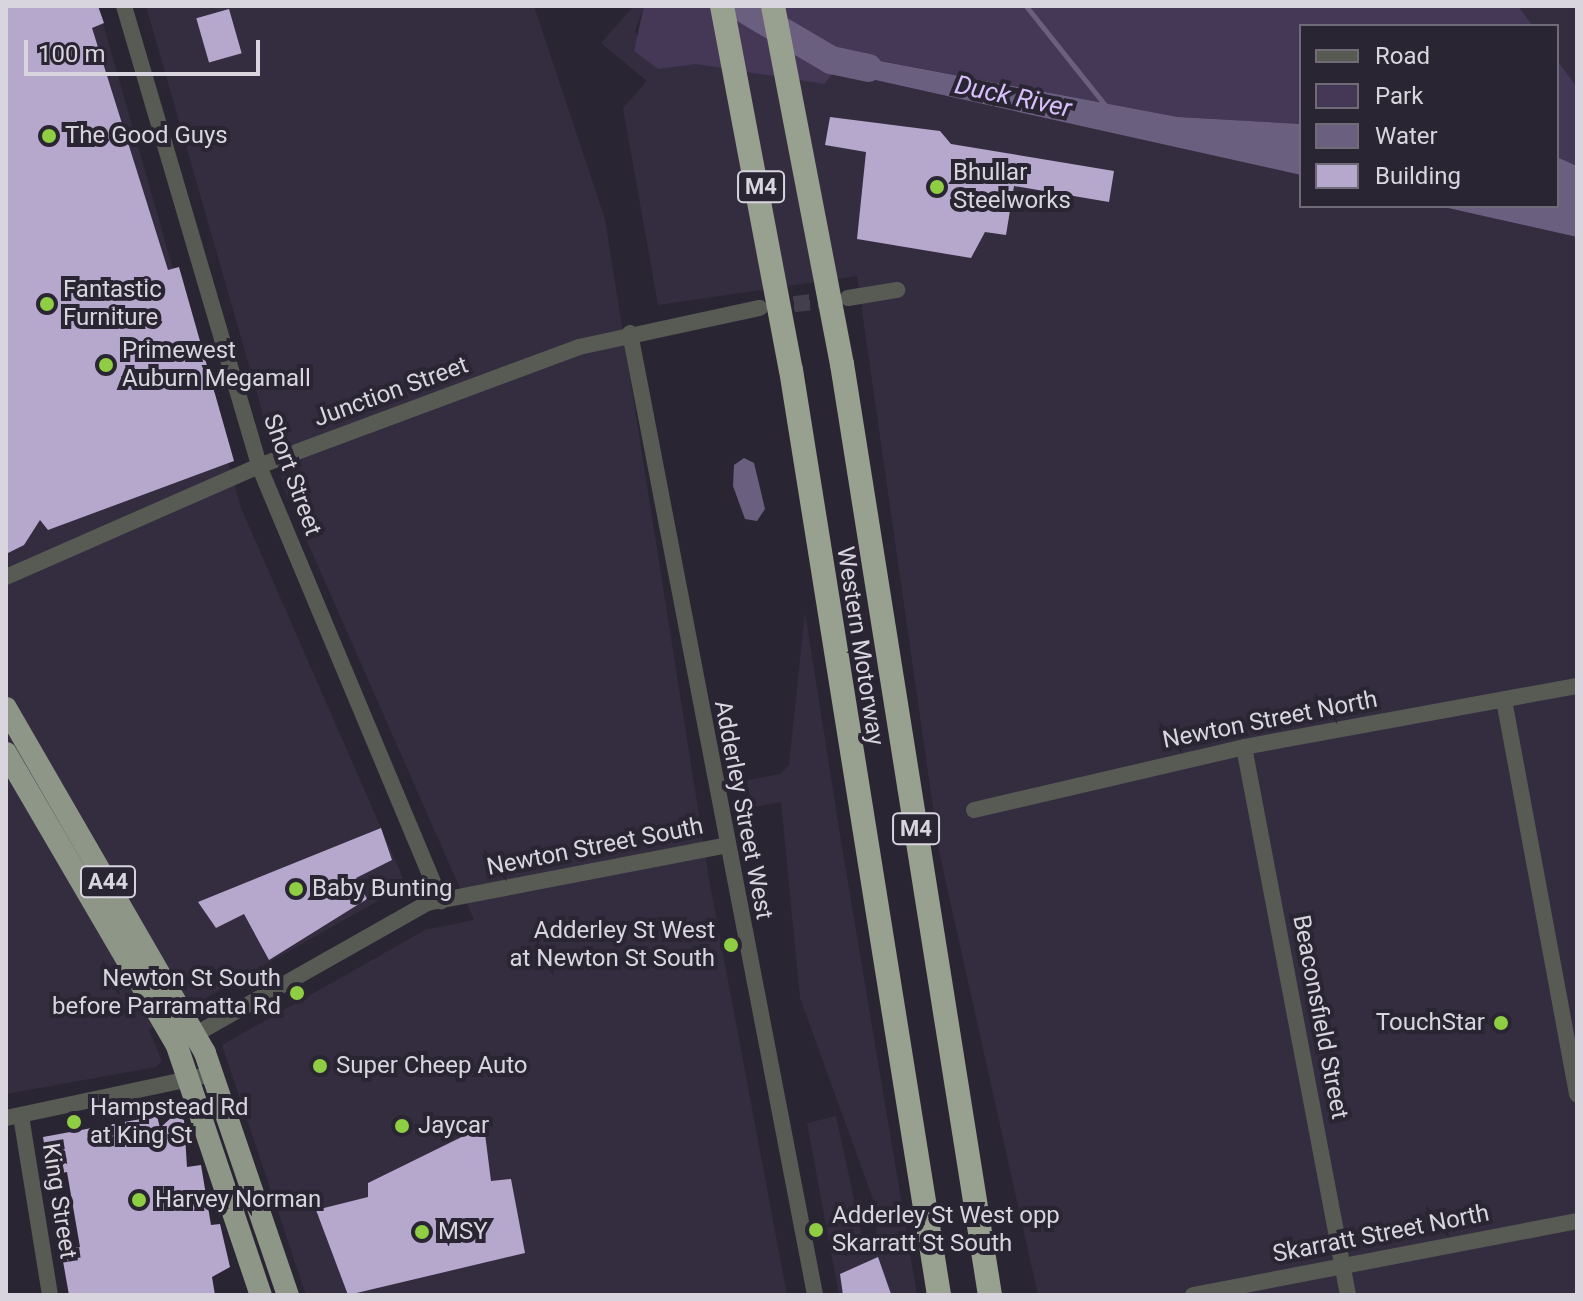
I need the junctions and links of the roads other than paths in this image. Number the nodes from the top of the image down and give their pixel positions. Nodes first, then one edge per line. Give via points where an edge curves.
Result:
1 (124, 6) edge
2 (722, 6) edge
3 (773, 6) edge
4 (897, 290) dead end
5 (848, 298) tunnel mouth
6 (760, 308) tunnel mouth
7 (630, 333) junction
8 (259, 466) junction
9 (6, 577) edge
10 (1577, 686) edge
11 (1504, 700) junction
12 (6, 708) edge
13 (1244, 747) junction
14 (6, 753) edge
15 (974, 810) dead end
16 (724, 846) junction
17 (441, 901) junction
18 (186, 1040) junction
19 (213, 1074) junction
20 (191, 1082) junction
21 (1577, 1094) edge
22 (13, 1117) edge
23 (1577, 1221) edge
24 (1343, 1266) junction
25 (50, 1295) edge
26 (261, 1295) edge
27 (288, 1295) edge
28 (815, 1295) edge
29 (939, 1295) edge
30 (990, 1295) edge
31 (1193, 1295) edge
32 (1348, 1295) edge

1 - 8 street, Short Street
2 - 29 highway, Western Motorway / M4, bridge via 791,370
3 - 30 highway, Western Motorway / M4, bridge via 842,364
4 - 5 street
6 - 7 street, Junction Street
7 - 8 street, Junction Street
7 - 16 street, Adderley Street West
8 - 9 street, Junction Street
8 - 17 street, Short Street
10 - 11 street, Newton Street North
11 - 13 street, Newton Street North
11 - 21 street
12 - 18 highway, A44
13 - 15 street, Newton Street North
13 - 24 street, Beaconsfield Street
14 - 18 highway, A44
16 - 17 street, Newton Street South
16 - 28 street, Adderley Street West
17 - 18 street, Newton Street South via 412,909
18 - 19 highway, A44
18 - 20 highway, A44
19 - 20 street
19 - 27 highway, A44
20 - 22 street
20 - 26 highway, A44
22 - 25 street, King Street
23 - 24 street, Skarratt Street North
24 - 31 street, Skarratt Street North
24 - 32 street, Beaconsfield Street

